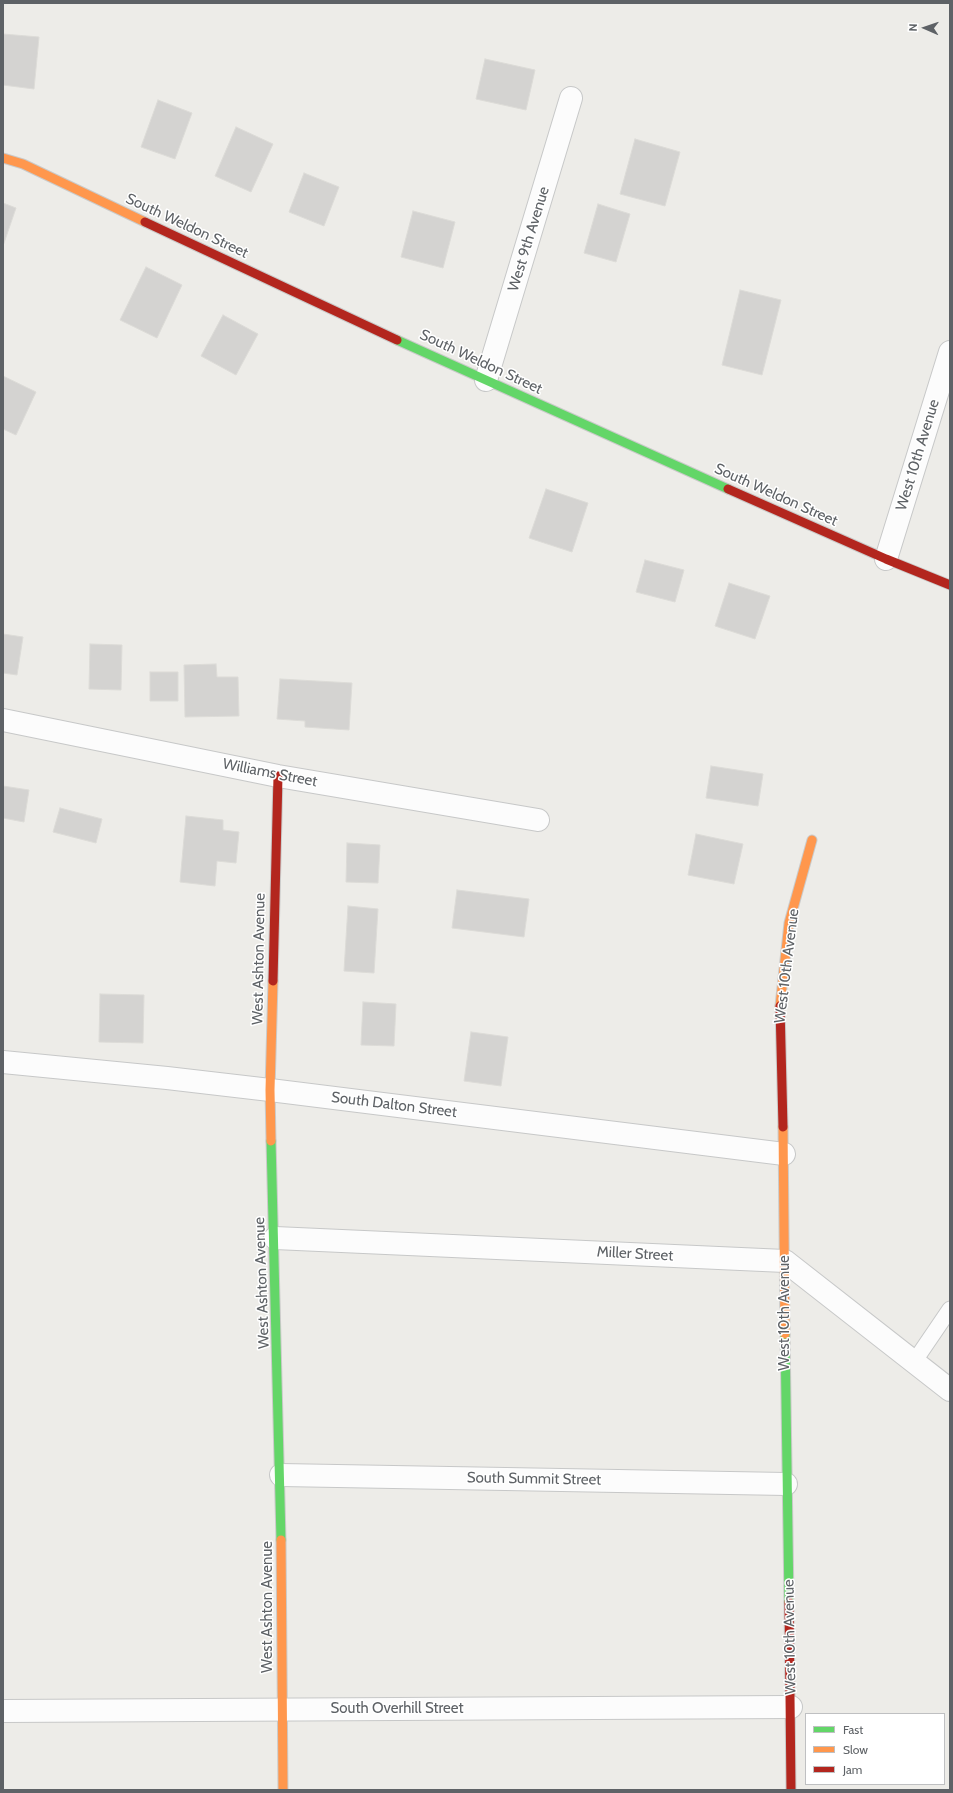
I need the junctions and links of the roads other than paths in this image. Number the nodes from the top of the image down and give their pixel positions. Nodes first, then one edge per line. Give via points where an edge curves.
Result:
1 (571, 98) dead end
2 (3, 158) edge
3 (950, 352) edge
4 (486, 380) junction
5 (886, 559) junction
6 (950, 585) edge
7 (3, 720) edge
8 (278, 776) junction
9 (538, 820) dead end
10 (812, 840) dead end
11 (3, 1062) edge
12 (270, 1090) junction
13 (784, 1154) junction
14 (275, 1238) junction
15 (785, 1260) junction
16 (950, 1309) edge
17 (914, 1362) junction
18 (950, 1390) edge
19 (281, 1475) junction
20 (786, 1484) junction
21 (792, 1707) junction
22 (282, 1710) junction
23 (3, 1711) edge
24 (283, 1790) edge
25 (792, 1790) edge

1 - 4 street, West 9th Avenue
2 - 4 street, South Weldon Street via 23,164
3 - 5 street, West 10th Avenue
4 - 5 street, South Weldon Street
5 - 6 street, South Weldon Street
7 - 8 street, Williams Street
8 - 9 street, Williams Street
8 - 12 street, West Ashton Avenue
10 - 13 street, West 10th Avenue via 789,923 779,1012
11 - 12 street, South Dalton Street
12 - 13 street, South Dalton Street
12 - 14 street, West Ashton Avenue
13 - 15 street, West 10th Avenue
14 - 15 street, Miller Street
14 - 19 street, West Ashton Avenue
15 - 17 street
15 - 20 street, West 10th Avenue
16 - 17 lane
17 - 18 street
19 - 20 street, South Summit Street
19 - 22 street, West Ashton Avenue
20 - 21 street, West 10th Avenue
21 - 22 street, South Overhill Street
21 - 25 street, West 10th Avenue
22 - 23 street, South Overhill Street
22 - 24 street, West Ashton Avenue

